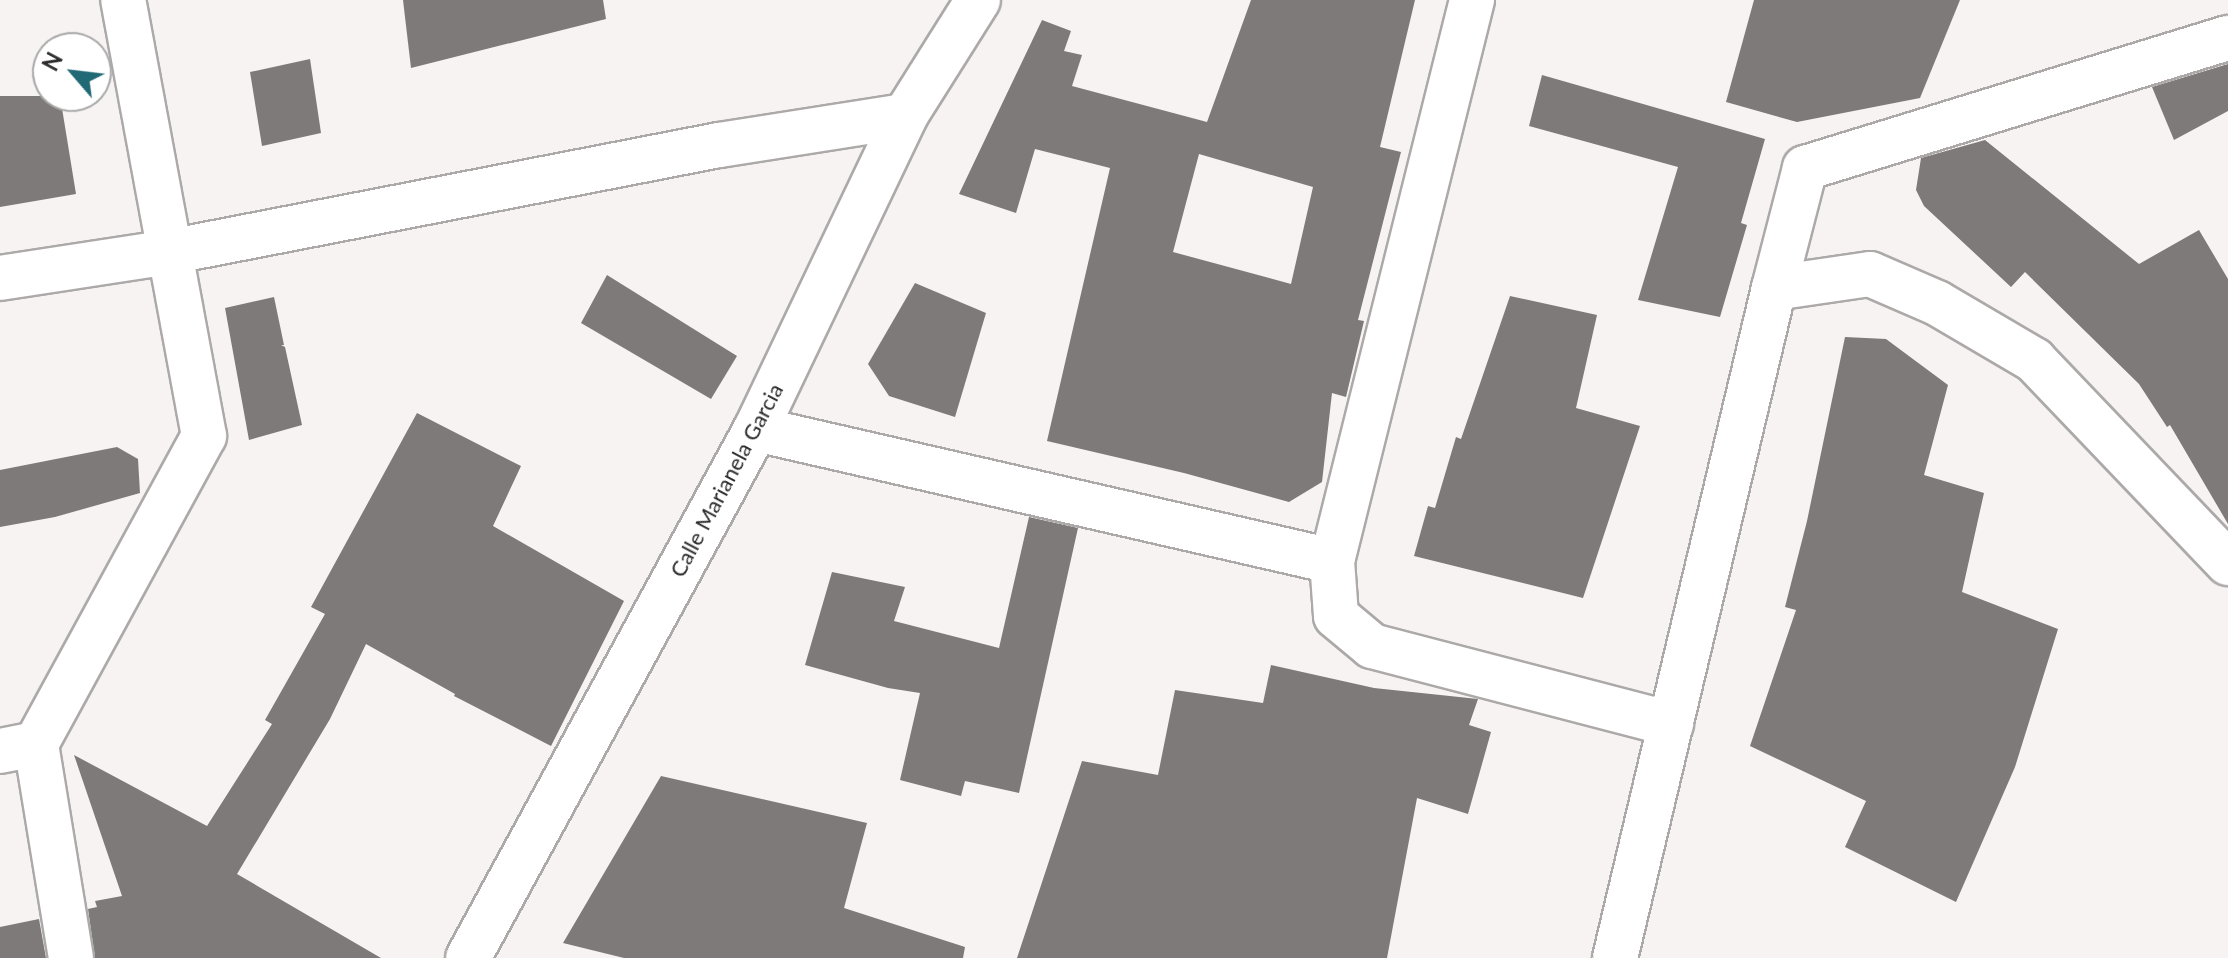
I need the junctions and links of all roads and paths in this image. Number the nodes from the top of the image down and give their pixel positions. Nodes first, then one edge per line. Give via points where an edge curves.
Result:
1 (123, 0) edge
2 (978, 0) edge
3 (1472, 0) edge
4 (2228, 38) edge
5 (905, 116) junction
6 (169, 252) junction
7 (0, 278) edge
8 (1774, 288) junction
9 (756, 429) junction
10 (1332, 561) junction
11 (2228, 563) edge
12 (1671, 724) junction
13 (18, 748) edge
14 (71, 958) edge
15 (468, 958) edge
16 (1615, 958) edge

1 - 6 street
2 - 5 street, Calle Marianela Garcia
3 - 10 street
4 - 8 street via 1805,168
5 - 6 street via 719,145
5 - 9 street, Calle Marianela Garcia
6 - 7 street
6 - 13 street via 204,436
8 - 11 street via 1870,274 1937,303 2034,360
8 - 12 street
9 - 10 street
9 - 15 street, Calle Marianela Garcia
10 - 12 street via 1336,616 1372,646
12 - 16 street
13 - 14 street

